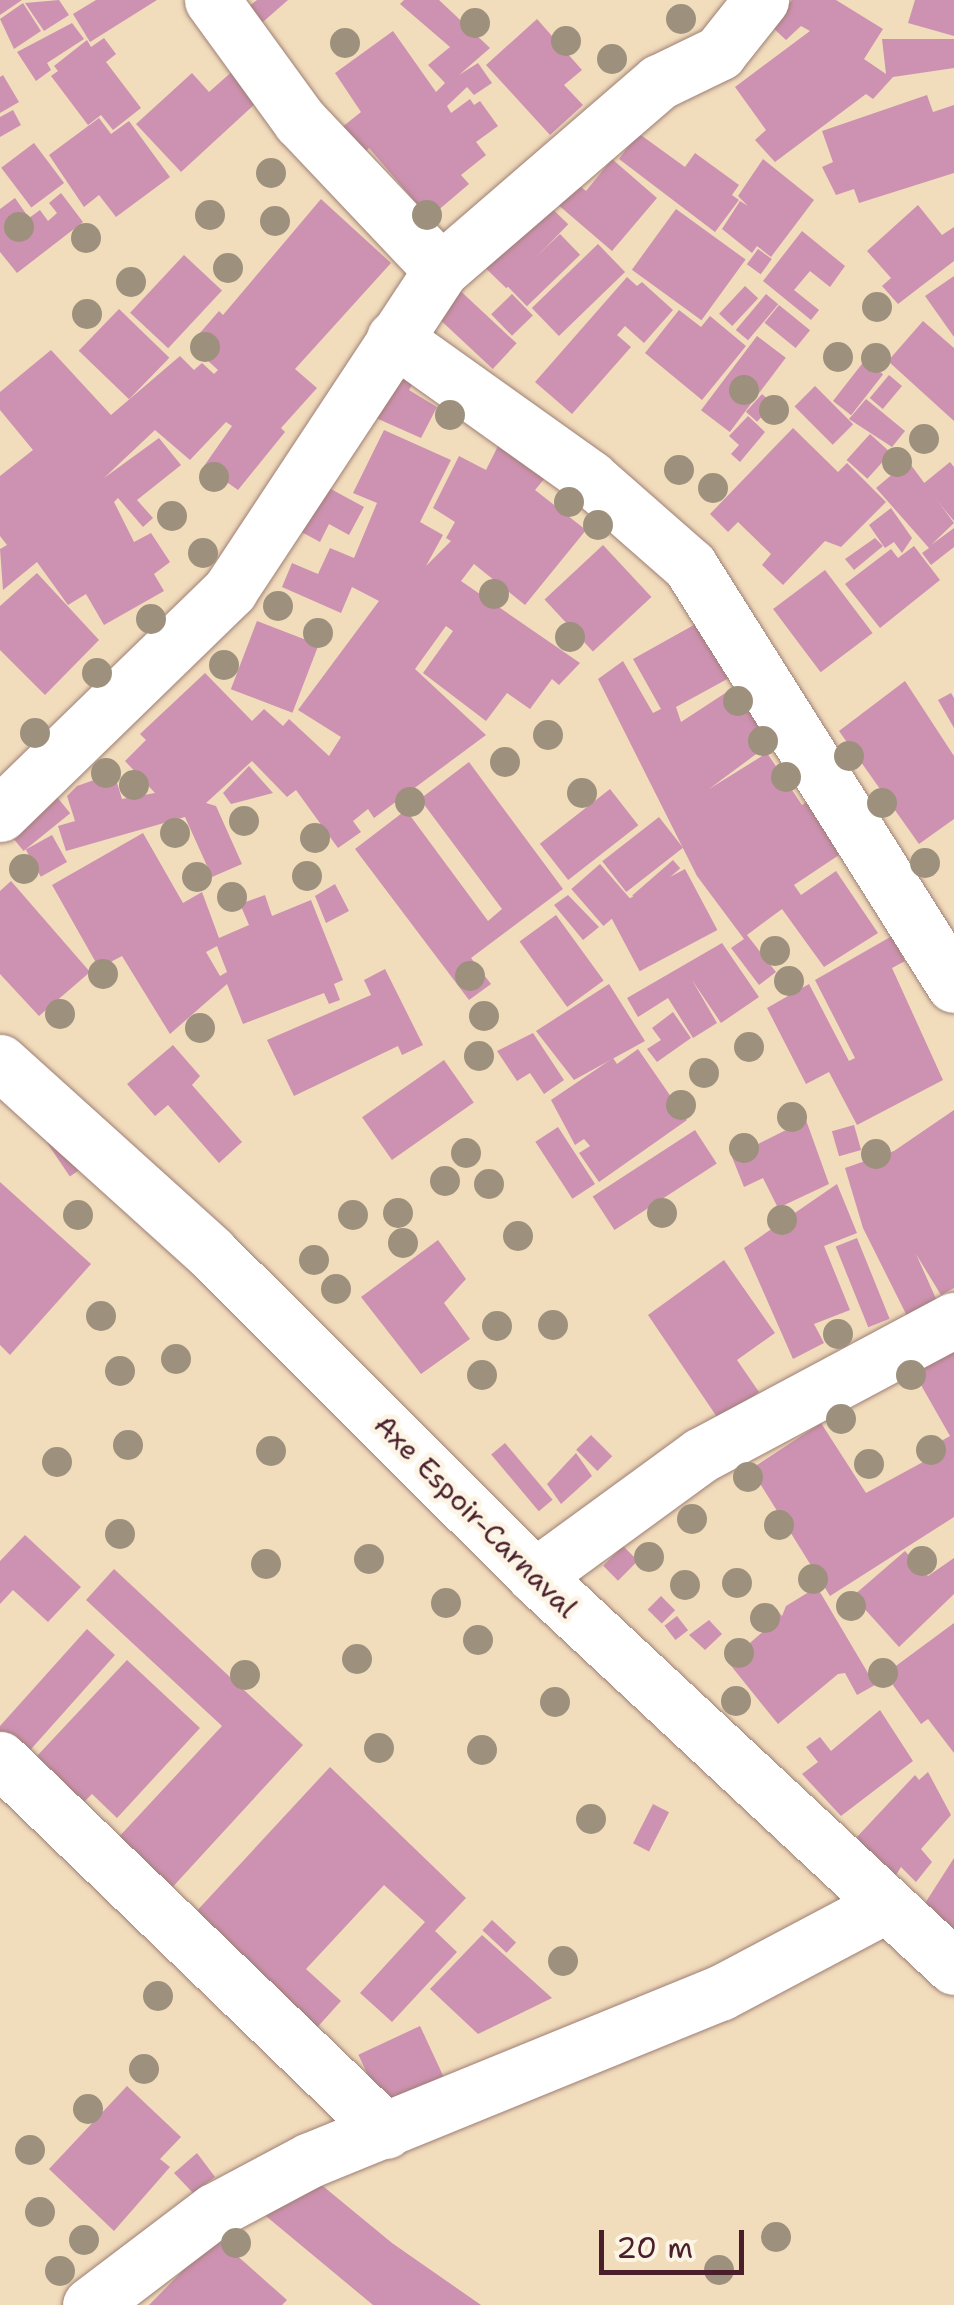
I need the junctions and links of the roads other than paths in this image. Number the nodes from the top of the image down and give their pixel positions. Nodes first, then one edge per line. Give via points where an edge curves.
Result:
1 (212, 0) edge
2 (761, 0) edge
3 (441, 270) junction
4 (394, 338) junction
5 (0, 814) edge
6 (954, 985) edge
7 (0, 1062) edge
8 (954, 1320) edge
9 (535, 1576) junction
10 (0, 1759) edge
11 (884, 1906) junction
12 (954, 1967) edge
13 (386, 2131) junction
14 (90, 2305) edge

1 - 3 street via 300,121
2 - 3 street via 719,53 659,82
3 - 4 street
4 - 5 street via 230,590
4 - 6 street via 590,478 690,566
7 - 9 street, Axe Espoir-Carnaval via 210,1252
8 - 9 street via 701,1454
9 - 11 street, Axe Espoir-Carnaval
10 - 13 street
11 - 12 street, Axe Espoir-Carnaval
11 - 13 street via 720,1994
13 - 14 street via 310,2160 214,2211

